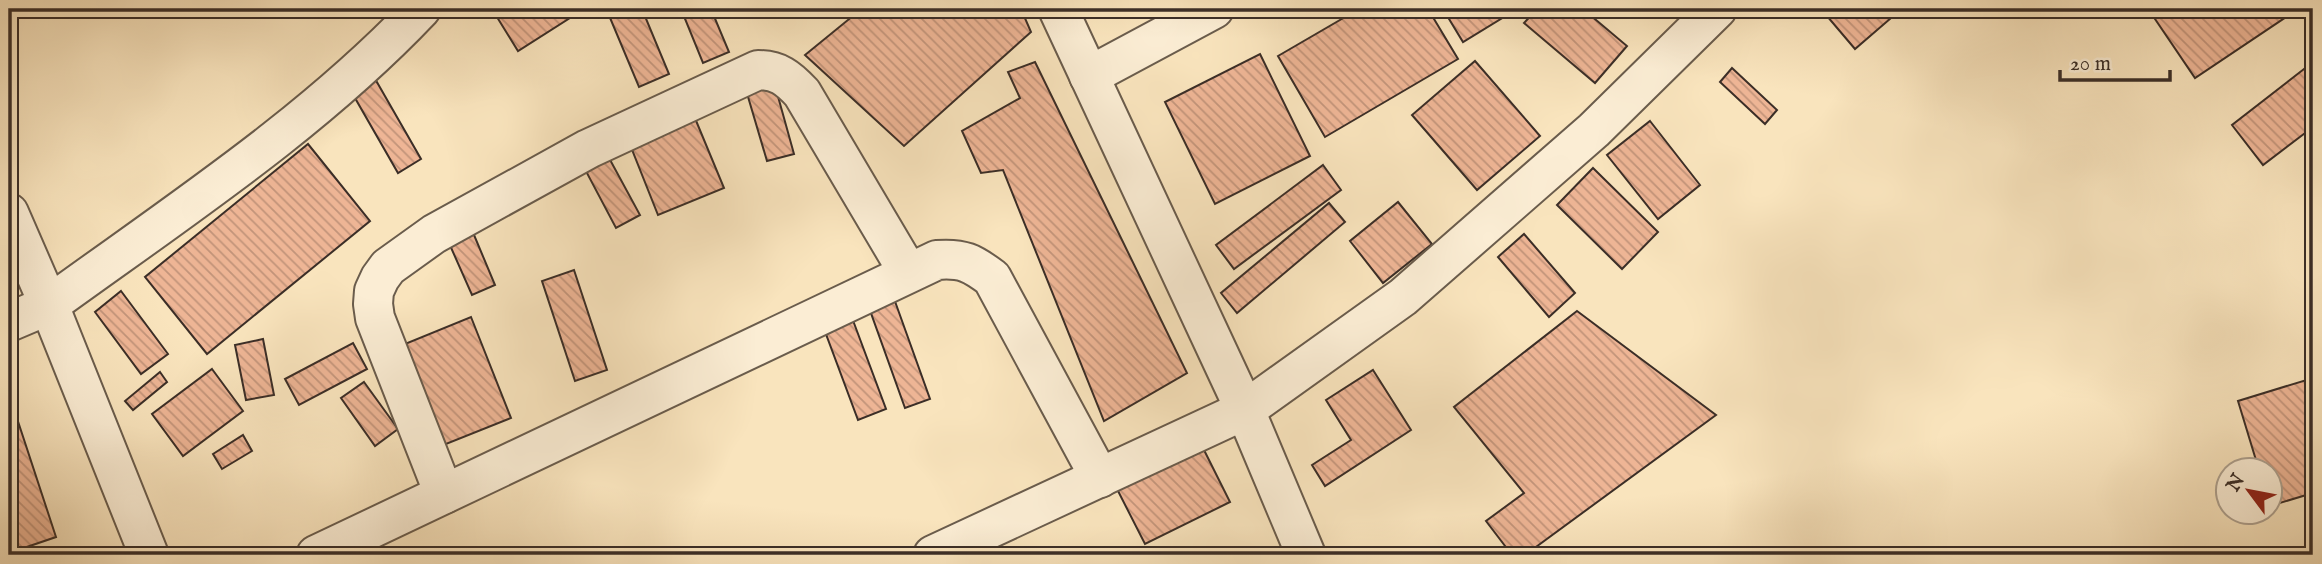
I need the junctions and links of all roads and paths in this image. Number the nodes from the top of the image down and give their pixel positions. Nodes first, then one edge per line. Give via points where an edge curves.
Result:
1 (421, 9) edge
2 (1058, 9) edge
3 (1214, 9) edge
4 (1717, 9) edge
5 (1089, 76) junction
6 (9, 213) edge
7 (908, 272) junction
8 (49, 305) junction
9 (9, 322) edge
10 (1245, 410) junction
11 (1100, 478) junction
12 (444, 494) junction
13 (136, 551) edge
14 (316, 555) edge
15 (933, 555) edge
16 (1307, 555) edge

1 - 8 street via 275,141
2 - 5 street
3 - 5 street
4 - 10 street via 1594,130 1403,298
5 - 10 street
6 - 8 street
7 - 11 street via 937,260 957,258 992,278
7 - 12 street
7 - 12 street via 802,93 770,70 758,70 588,149 434,234 388,267 374,291 375,318
8 - 9 street
8 - 13 street
10 - 11 street
10 - 16 street
11 - 15 street
12 - 14 street

